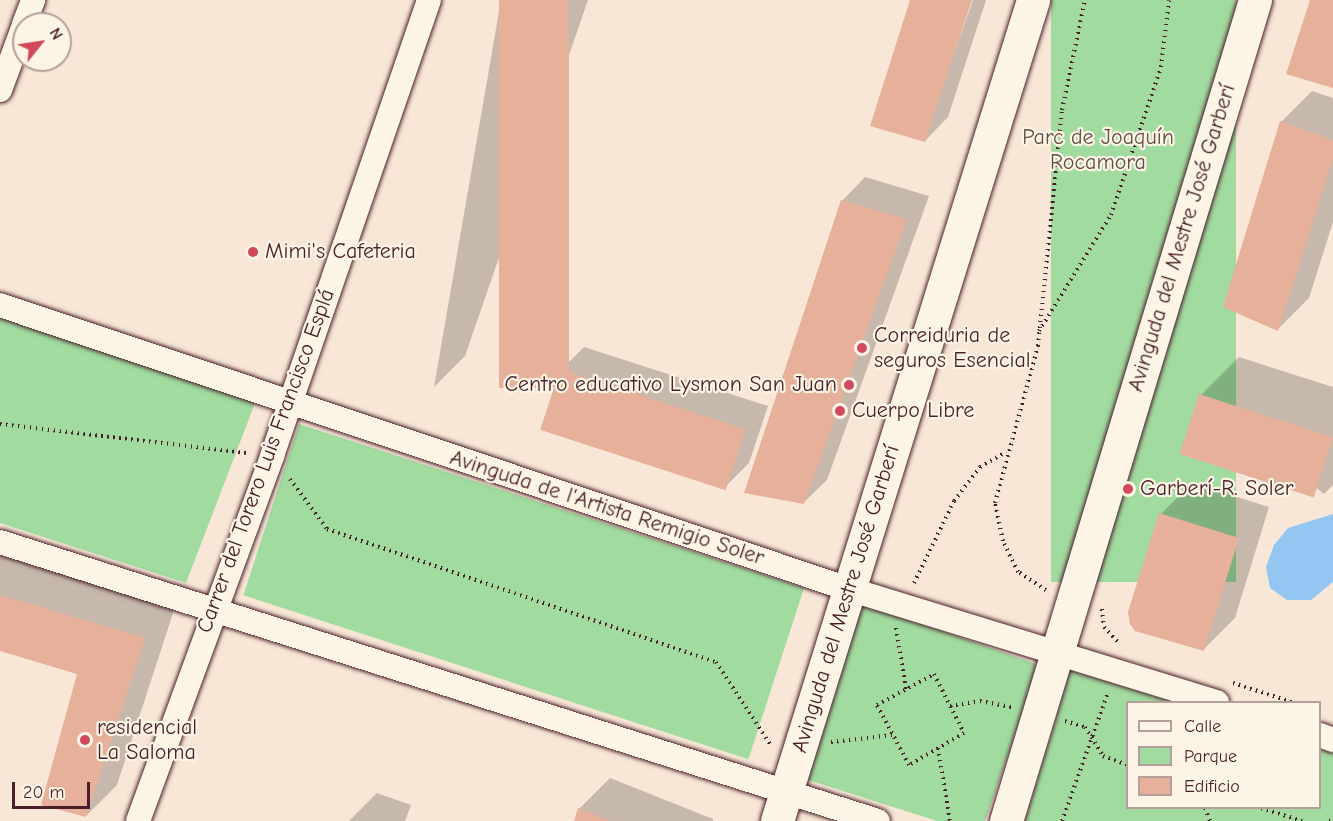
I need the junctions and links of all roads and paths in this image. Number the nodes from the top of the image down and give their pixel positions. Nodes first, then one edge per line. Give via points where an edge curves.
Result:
1 (429, 0) edge
2 (1033, 0) edge
3 (1085, 0) edge
4 (1169, 0) edge
5 (1255, 0) edge
6 (12, 58) edge
7 (0, 90) edge
8 (0, 305) edge
9 (1039, 331) junction
10 (289, 402) junction
11 (0, 424) edge
12 (1007, 451) junction
13 (272, 456) junction
14 (0, 542) edge
15 (849, 589) junction
16 (1071, 598) junction
17 (1104, 602) dead end
18 (903, 603) junction
19 (213, 609) junction
20 (1055, 650) junction
21 (1116, 670) junction
22 (906, 689) junction
23 (1214, 701) edge
24 (893, 735) junction
25 (801, 745) junction
26 (938, 748) junction
27 (782, 806) edge
28 (1267, 809) edge
29 (138, 821) edge
30 (878, 821) edge
31 (950, 821) edge
32 (1005, 821) edge
33 (1062, 821) edge
34 (1302, 821) edge

1 - 10 street, Carrer del Torero Luis Francisco Esplá
2 - 15 street, Avinguda del Mestre José Garberí
3 - 9 path via 1062,110
4 - 9 path via 1161,67 1112,215
5 - 16 street, Avinguda del Mestre José Garberí
6 - 7 street
8 - 10 street, Avinguda de l'Artista Remigio Soler
9 - 12 path
10 - 13 street, Carrer del Torero Luis Francisco Esplá
10 - 15 street, Avinguda de l'Artista Remigio Soler
11 - 13 path
12 - 16 path via 995,503 1003,542 1018,572 1035,586
12 - 18 path via 980,467 954,501
13 - 19 street, Carrer del Torero Luis Francisco Esplá
13 - 25 path via 327,530 716,662 771,745
14 - 19 street
15 - 18 street, Avinguda de l'Artista Remigio Soler
15 - 25 street, Avinguda del Mestre José Garberí
16 - 20 street, Avinguda del Mestre José Garberí
17 - 21 path via 1104,627 1125,646
18 - 20 street, Avinguda de l'Artista Remigio Soler
18 - 22 path via 895,639
19 - 27 street
19 - 29 street, Carrer del Torero Luis Francisco Esplá
20 - 21 street, Avinguda de l'Artista Remigio Soler
20 - 32 street, Avinguda del Mestre José Garberí
21 - 23 street, Avinguda de l'Artista Remigio Soler
21 - 33 path
22 - 24 path via 877,705
22 - 26 path via 933,674 964,733
24 - 25 path
24 - 26 path via 909,765
25 - 27 street, Avinguda del Mestre José Garberí
26 - 31 path
27 - 30 street
28 - 34 path

